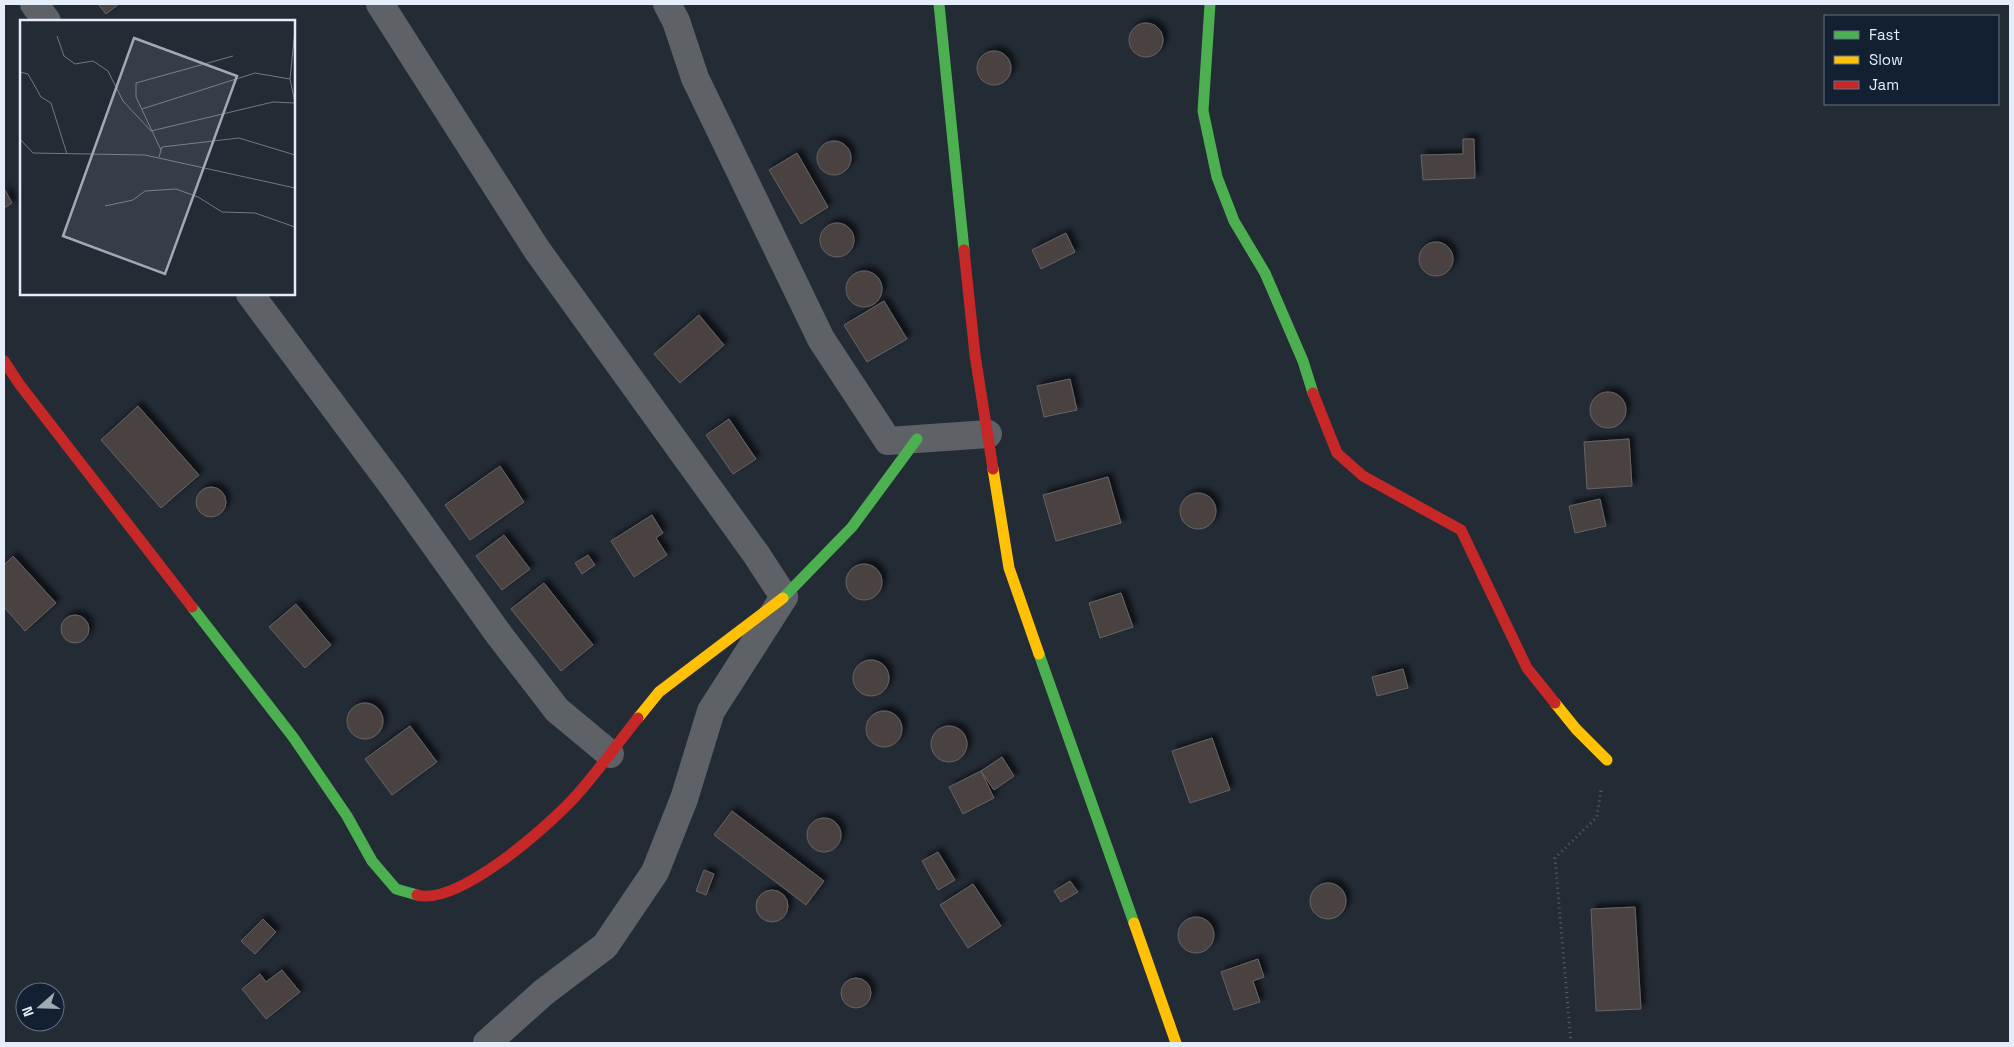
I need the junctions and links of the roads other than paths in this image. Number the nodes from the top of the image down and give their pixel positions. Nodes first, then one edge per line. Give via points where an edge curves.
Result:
1 (34, 4) edge
2 (380, 4) edge
3 (667, 4) edge
4 (939, 4) edge
5 (1210, 4) edge
6 (46, 20) edge
7 (251, 295) edge
8 (4, 361) edge
9 (988, 434) junction
10 (917, 439) junction
11 (784, 597) junction
12 (610, 754) junction
13 (1607, 760) road end
14 (487, 1043) edge
15 (1176, 1043) edge

1 - 6 street
2 - 11 street via 537,250
3 - 10 street via 695,78 821,339 888,441
4 - 9 street via 975,355
5 - 13 street via 1203,111 1217,177 1234,221 1265,273 1303,361 1337,453 1363,476 1461,530 1527,668 1576,729
7 - 12 street via 557,710
8 - 12 street via 294,737 347,816 372,861 396,889 426,897 462,887 526,844 574,798
9 - 10 street
9 - 15 street via 1009,568
10 - 11 street via 852,527
11 - 12 street via 659,692
11 - 14 street via 712,711 684,799 655,872 605,946 544,992

